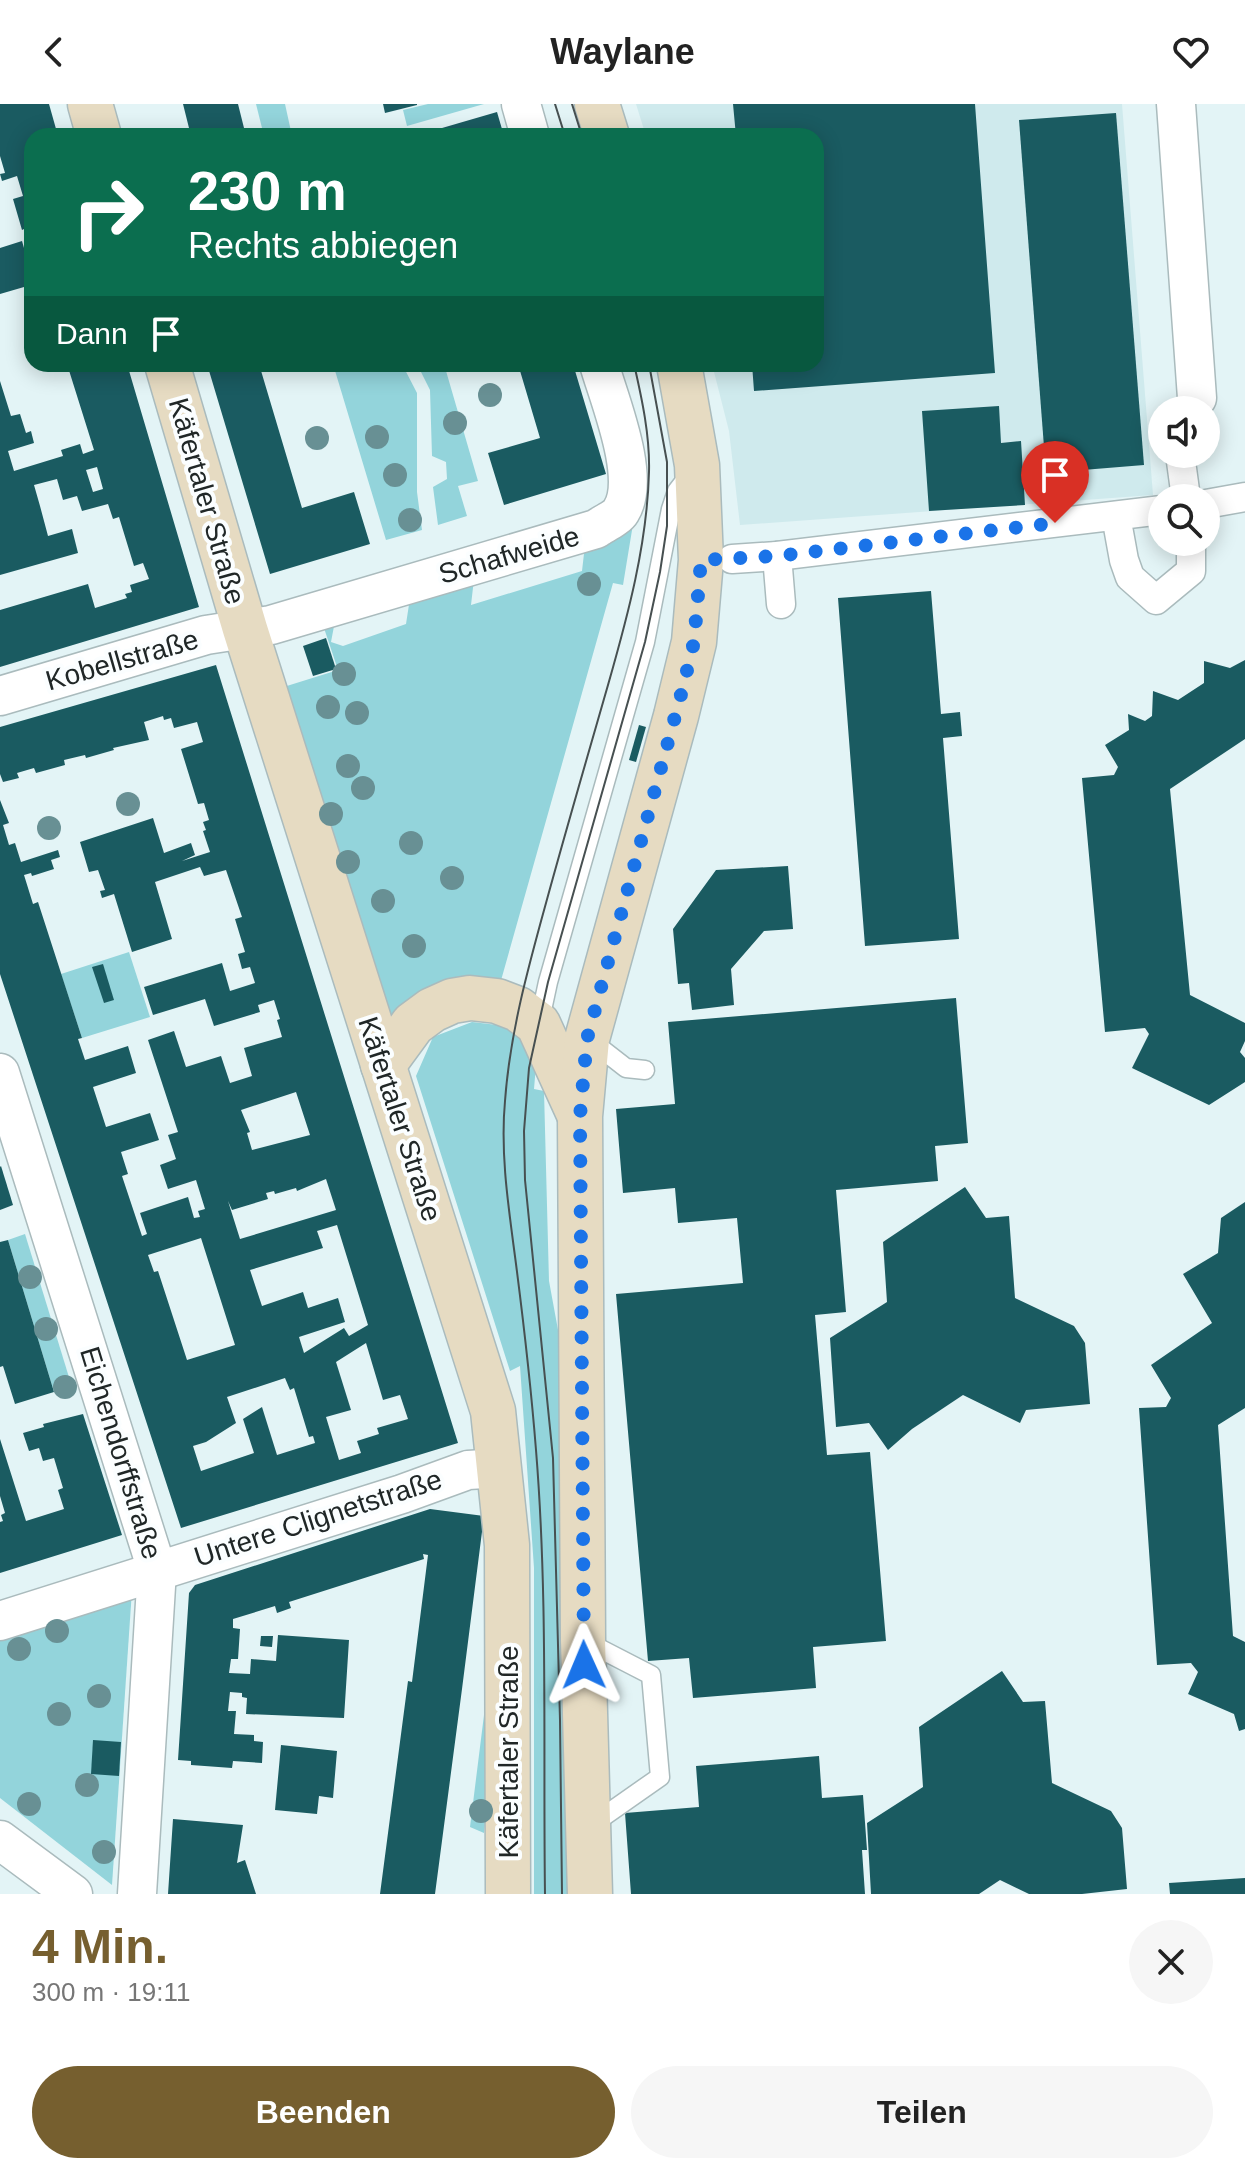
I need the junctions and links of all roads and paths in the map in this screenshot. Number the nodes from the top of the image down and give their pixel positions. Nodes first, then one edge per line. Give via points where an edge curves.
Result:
1 (90, 104) edge
2 (521, 104) edge
3 (597, 104) edge
4 (1176, 104) edge
5 (97, 128) edge
6 (528, 128) edge
7 (604, 128) edge
8 (169, 372) edge
9 (601, 372) edge
10 (680, 372) edge
11 (1194, 396) edge
12 (697, 465) junction
13 (1245, 497) edge
14 (1220, 501) edge
15 (1148, 512) edge
16 (1116, 516) junction
17 (777, 556) junction
18 (1191, 556) edge
19 (717, 559) junction
20 (781, 604) dead end
21 (245, 629) junction
22 (0, 696) edge
23 (566, 1032) junction
24 (383, 1065) junction
25 (645, 1070) dead end
26 (0, 1073) edge
27 (501, 1468) junction
28 (157, 1570) junction
29 (0, 1621) edge
30 (583, 1640) junction
31 (588, 1828) junction
32 (0, 1840) edge
33 (73, 1894) edge
34 (137, 1894) edge
35 (508, 1894) edge
36 (590, 1894) edge

1 - 5 main road
2 - 6 street
3 - 7 main road
4 - 11 street
8 - 21 main road, Käfertaler Straße
9 - 21 street, Schafweide via 624,446 628,487 621,512 596,529
10 - 12 main road
12 - 19 main road
12 - 23 lane via 671,509
13 - 14 street
15 - 16 street
16 - 17 street
16 - 18 street via 1130,577 1156,600 1191,571
17 - 19 street
17 - 20 street
19 - 23 main road via 683,686
21 - 22 street, Kobellstraße via 206,635
21 - 24 main road, Käfertaler Straße
23 - 24 main road via 497,1001 452,1001 413,1024
23 - 25 lane via 626,1068
23 - 30 main road via 580,1116
24 - 27 main road, Käfertaler Straße via 493,1411
26 - 28 street, Eichendorffstraße
27 - 28 street, Untere Clignetstraße via 468,1470
27 - 35 main road, Käfertaler Straße via 507,1545
28 - 29 street, Untere Clignetstraße
28 - 34 street, Eichendorffstraße
30 - 31 main road
30 - 31 lane via 651,1675 660,1777
31 - 36 main road
32 - 33 street

